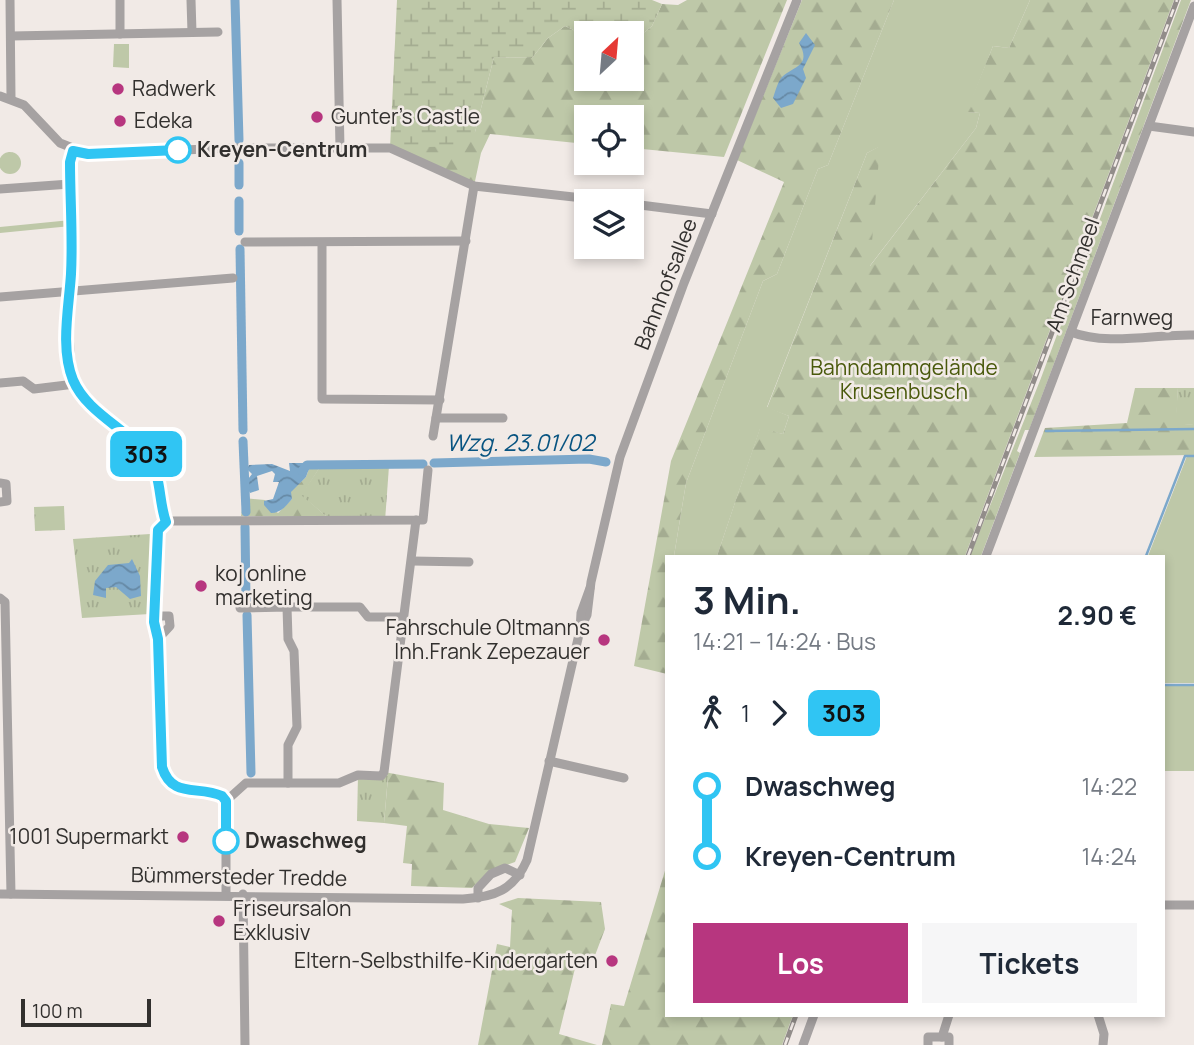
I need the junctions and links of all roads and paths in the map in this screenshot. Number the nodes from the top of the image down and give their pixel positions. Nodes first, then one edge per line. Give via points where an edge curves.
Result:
1 (120, 0) edge
2 (191, 0) edge
3 (337, 0) edge
4 (797, 0) edge
5 (10, 4) edge
6 (1194, 6) edge
7 (0, 8) edge
8 (192, 32) junction
9 (218, 32) dead end
10 (120, 34) junction
11 (11, 36) junction
12 (0, 96) edge
13 (11, 97) junction
14 (1149, 126) junction
15 (1194, 132) edge
16 (340, 148) junction
17 (73, 151) junction
18 (70, 184) junction
19 (474, 186) junction
20 (0, 189) edge
21 (574, 197) edge
22 (644, 206) edge
23 (712, 214) junction
24 (466, 241) junction
25 (245, 242) dead end
26 (322, 243) junction
27 (233, 278) dead end
28 (69, 292) junction
29 (0, 297) edge
30 (1070, 332) junction
31 (1194, 335) edge
32 (0, 383) edge
33 (75, 384) junction
34 (440, 400) junction
35 (436, 418) junction
36 (503, 418) dead end
37 (433, 436) dead end
38 (428, 470) dead end
39 (0, 483) edge
40 (0, 502) edge
41 (416, 520) junction
42 (166, 522) junction
43 (158, 540) dead end
44 (986, 555) edge
45 (412, 561) junction
46 (470, 562) dead end
47 (0, 598) edge
48 (287, 607) junction
49 (240, 608) dead end
50 (403, 617) junction
51 (158, 639) dead end
52 (549, 761) junction
53 (624, 778) dead end
54 (289, 783) junction
55 (226, 801) junction
56 (517, 879) junction
57 (0, 894) edge
58 (11, 894) junction
59 (226, 894) junction
60 (243, 894) junction
61 (478, 898) junction
62 (1165, 905) edge
63 (1194, 905) edge
64 (813, 1017) edge
65 (948, 1017) edge
66 (1099, 1017) edge
67 (942, 1037) junction
68 (245, 1045) edge
69 (803, 1045) edge
70 (928, 1045) edge
71 (949, 1045) edge
72 (1103, 1045) edge

1 - 10 street
2 - 8 street
3 - 16 street
4 - 23 street, Bahnhofsallee
5 - 7 street
5 - 11 street
6 - 14 street, Am Schmeel
8 - 9 street
8 - 10 street
10 - 11 street
11 - 13 street
12 - 13 street
13 - 17 street
14 - 15 street
14 - 30 street, Am Schmeel
16 - 17 street
16 - 19 street via 390,148
17 - 18 street
18 - 20 street
18 - 28 street
19 - 21 street
19 - 24 street
22 - 23 street
23 - 52 street, Bahnhofsallee via 620,457 587,615
24 - 26 street
24 - 34 street
25 - 26 street
26 - 34 street via 322,399
27 - 28 street
28 - 29 street
28 - 33 street via 68,348
30 - 31 street, Farnweg via 1133,339 1155,334
30 - 44 street, Am Schmeel
32 - 33 street via 23,381 34,388
33 - 42 street via 90,404 150,459
34 - 35 street
35 - 36 street
35 - 37 street
38 - 41 street via 423,520
39 - 40 street via 6,484 7,501
41 - 42 street
41 - 45 street
42 - 43 street via 158,530
45 - 46 street
45 - 50 street
47 - 58 street via 5,602
48 - 49 street
48 - 50 street via 360,607 368,617
48 - 54 street via 288,639 294,650 296,727 288,745
50 - 54 street via 384,772 340,783
51 - 55 street via 164,775 179,789 217,794
52 - 53 street
52 - 56 street, Bahnhofsallee via 527,860
54 - 55 street via 246,783
55 - 59 street
56 - 61 street, Bümmersteder Tredde via 498,894
56 - 61 street via 505,868 491,874 478,888
57 - 58 street, Bümmersteder Tredde
58 - 59 street, Bümmersteder Tredde
59 - 60 street, Bümmersteder Tredde
60 - 61 street, Bümmersteder Tredde
60 - 68 street
62 - 63 street
64 - 69 street
65 - 67 street
66 - 72 street
67 - 70 street via 928,1037
67 - 71 street via 949,1037

